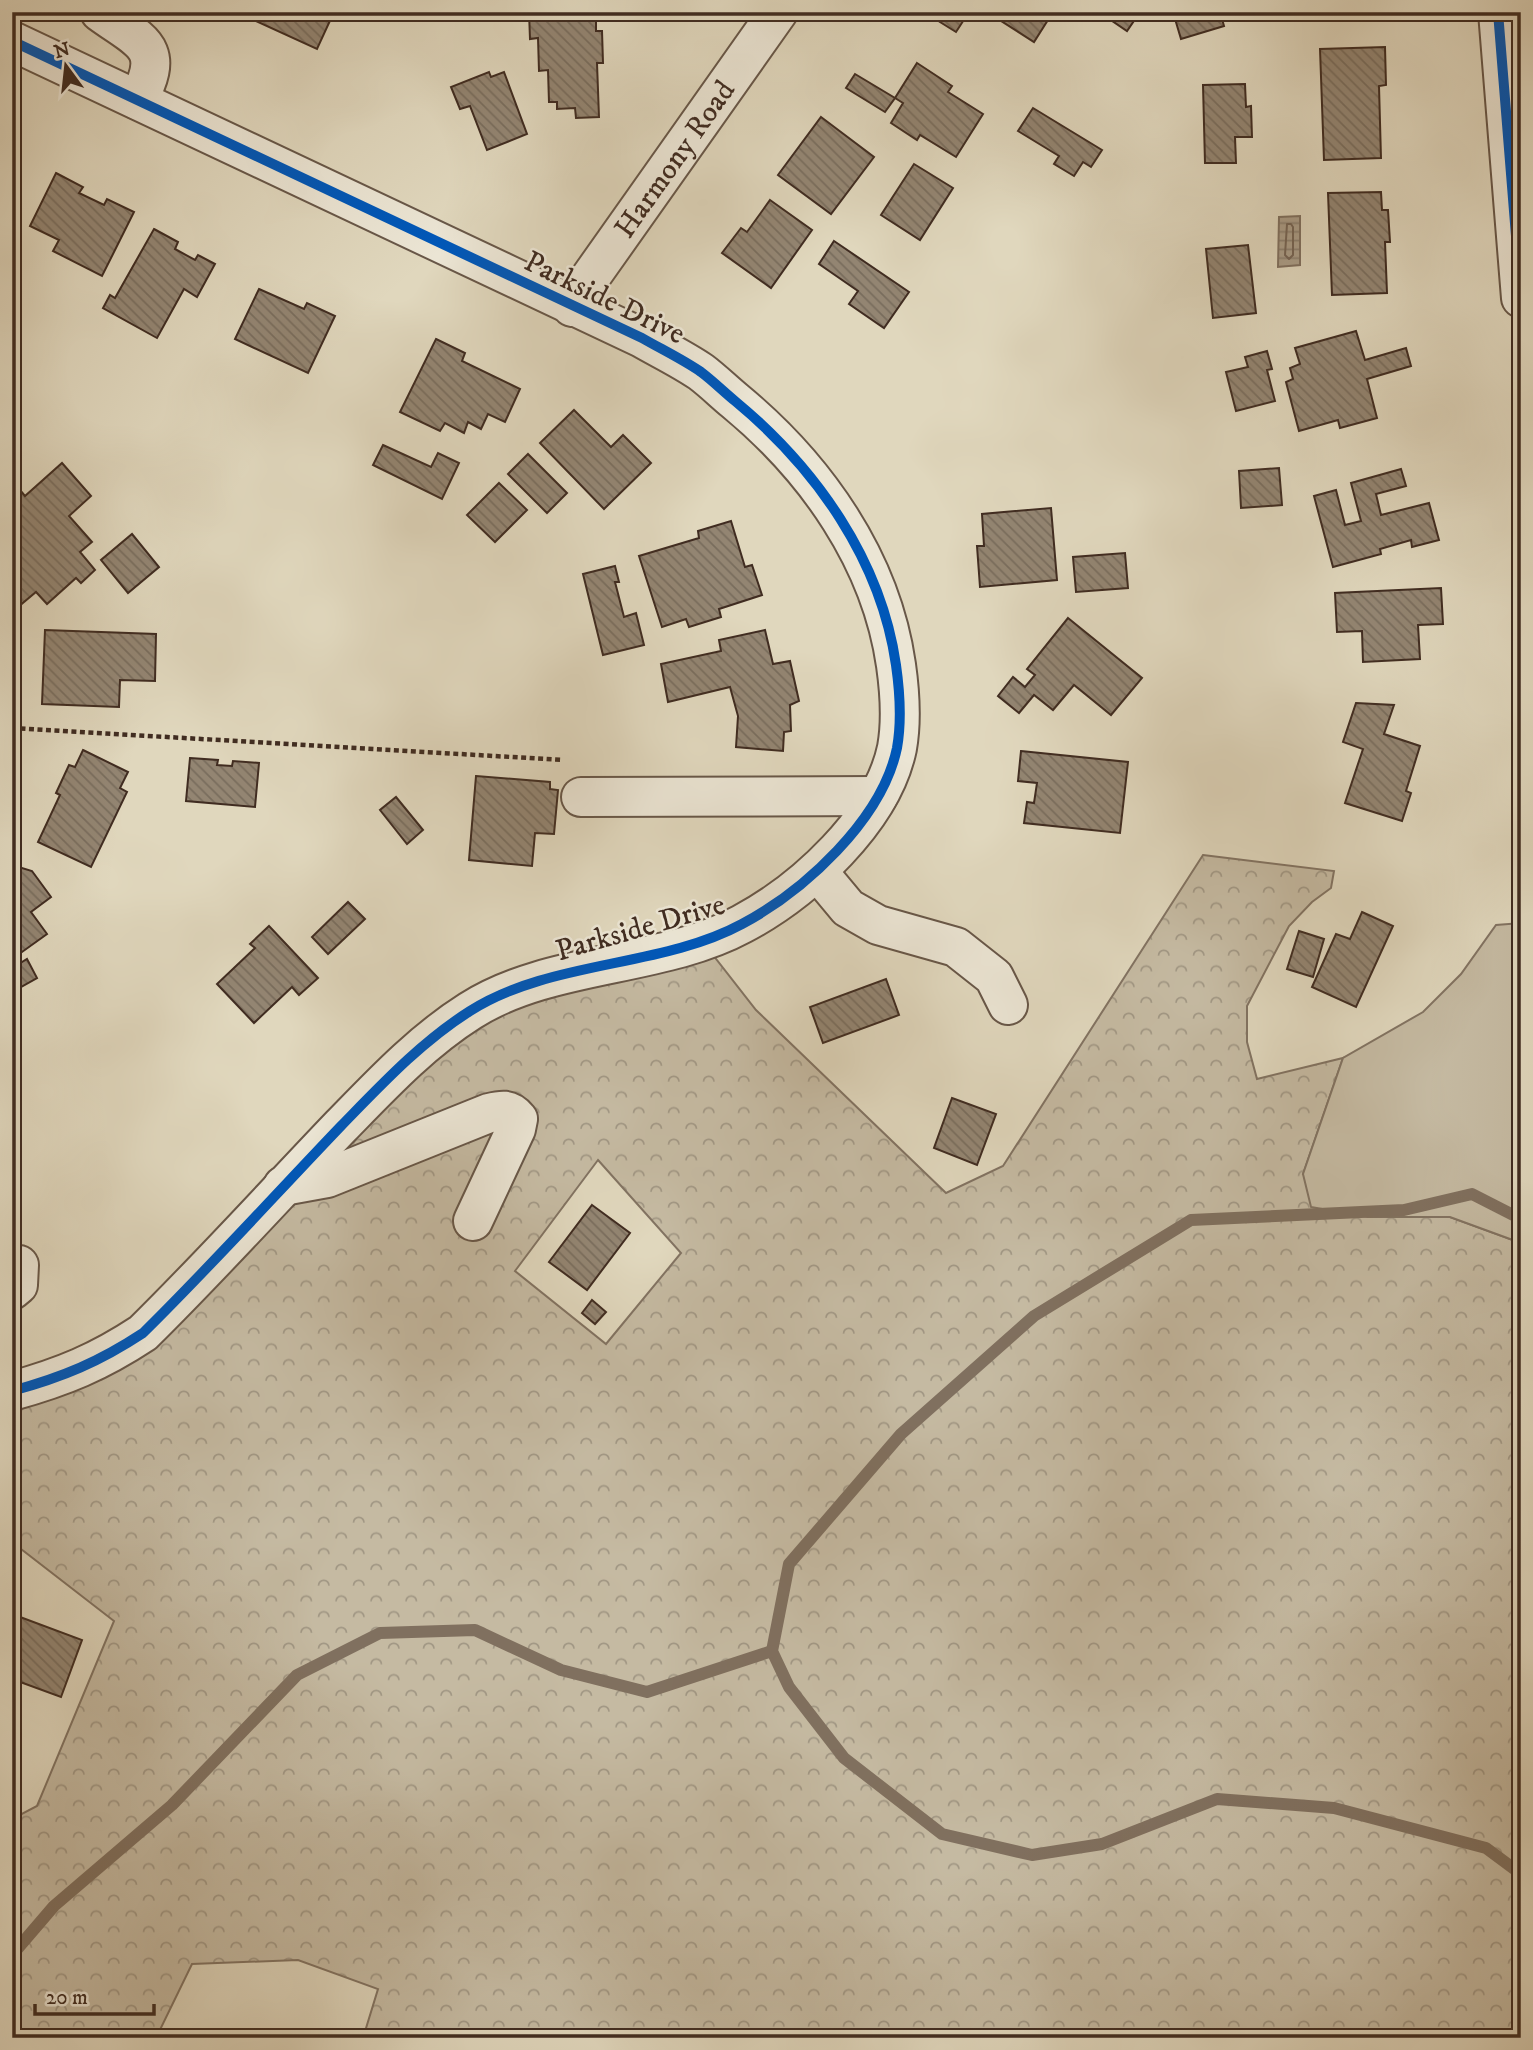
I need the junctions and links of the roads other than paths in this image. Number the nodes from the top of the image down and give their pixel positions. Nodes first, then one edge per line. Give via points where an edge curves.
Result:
1 (100, 12) edge
2 (778, 12) edge
3 (1498, 12) edge
4 (12, 41) edge
5 (138, 100) junction
6 (1521, 298) edge
7 (572, 307) junction
8 (578, 779) road end
9 (878, 796) junction
10 (818, 872) junction
11 (1008, 1005) dead end
12 (283, 1186) junction
13 (473, 1221) dead end
14 (12, 1391) edge

1 - 5 street via 151,55 152,68
2 - 7 street, Harmony Road
3 - 6 street
4 - 5 street, Parkside Drive
5 - 7 street, Parkside Drive
7 - 9 street, Parkside Drive via 642,338 701,372 777,438 845,525 892,635 899,687 896,750
8 - 9 street
9 - 10 street, Parkside Drive
10 - 11 street via 848,908 878,925 956,947 993,977
10 - 12 street, Parkside Drive via 775,904 727,930 519,987 474,1008 393,1074
12 - 13 street via 327,1178 489,1113 512,1112 518,1118 516,1129
12 - 14 street, Parkside Drive via 143,1333 79,1370

